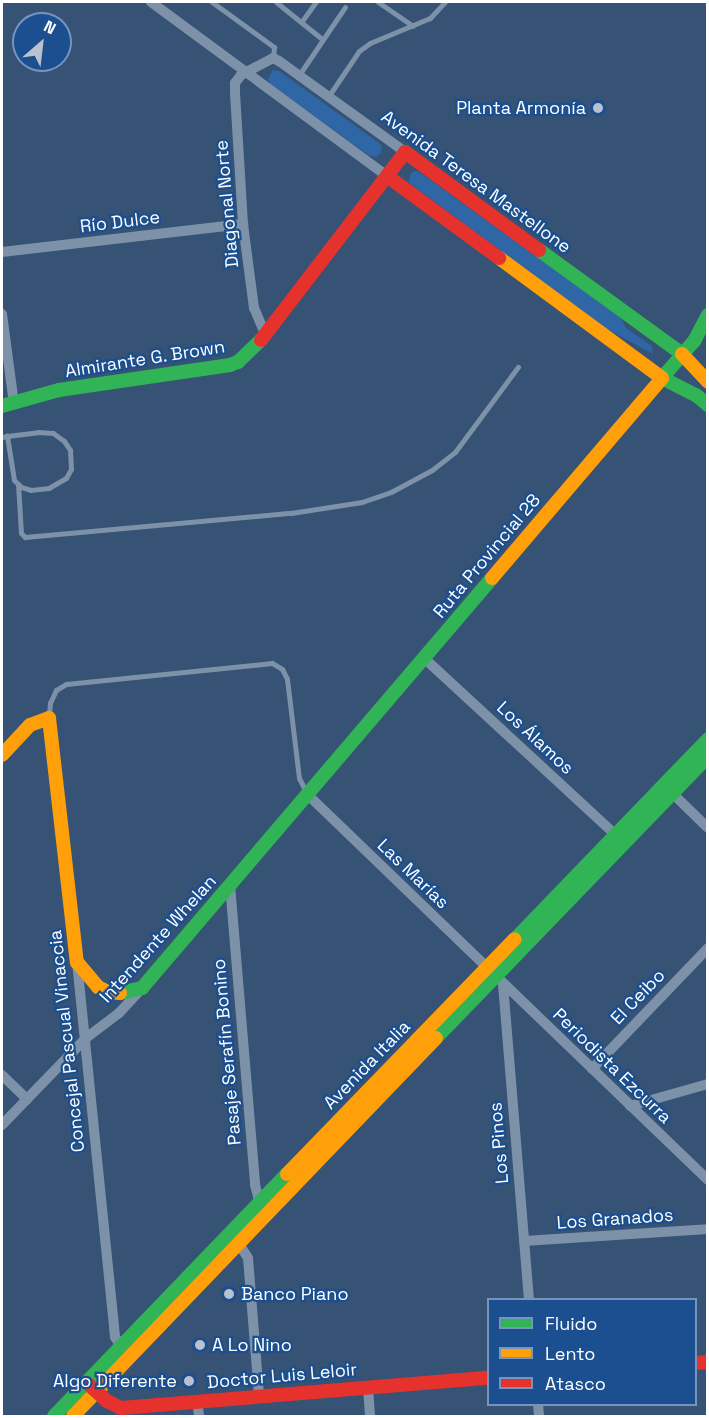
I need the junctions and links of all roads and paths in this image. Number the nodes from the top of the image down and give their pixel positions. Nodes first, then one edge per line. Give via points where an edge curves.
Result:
1 (151, 2) edge
2 (212, 2) edge
3 (280, 2) edge
4 (316, 2) edge
5 (378, 2) edge
6 (446, 2) edge
7 (345, 7) dead end
8 (302, 21) junction
9 (413, 26) junction
10 (322, 39) junction
11 (273, 58) junction
12 (245, 71) junction
13 (299, 75) junction
14 (328, 96) junction
15 (405, 152) junction
16 (387, 176) junction
17 (243, 224) junction
18 (2, 252) edge
19 (2, 314) edge
20 (708, 315) edge
21 (708, 332) edge
22 (266, 336) junction
23 (694, 341) junction
24 (682, 354) junction
25 (518, 367) dead end
26 (662, 378) junction
27 (708, 382) edge
28 (8, 405) edge
29 (708, 405) edge
30 (4, 437) edge
31 (18, 484) junction
32 (424, 658) junction
33 (49, 718) junction
34 (708, 739) edge
35 (2, 755) edge
36 (708, 756) edge
37 (667, 788) junction
38 (308, 795) junction
39 (708, 828) edge
40 (619, 838) junction
41 (230, 885) junction
42 (708, 948) edge
43 (77, 962) junction
44 (494, 976) junction
45 (142, 988) junction
46 (86, 1038) junction
47 (592, 1069) junction
48 (2, 1075) edge
49 (708, 1084) edge
50 (27, 1099) junction
51 (630, 1106) junction
52 (2, 1125) edge
53 (708, 1180) edge
54 (263, 1209) junction
55 (708, 1229) edge
56 (235, 1238) junction
57 (524, 1241) junction
58 (529, 1298) edge
59 (124, 1352) junction
60 (487, 1378) edge
61 (92, 1387) junction
62 (368, 1387) junction
63 (259, 1396) junction
64 (197, 1401) junction
65 (121, 1412) edge
66 (54, 1416) edge
67 (73, 1416) edge
68 (199, 1416) edge
69 (370, 1416) edge

1 - 12 street
2 - 11 lane via 274,47
3 - 8 lane
4 - 8 lane
5 - 9 lane
6 - 9 lane via 430,18
7 - 10 lane
8 - 10 lane
9 - 14 lane via 359,51
10 - 13 lane
11 - 12 street
11 - 13 street, Avenida Teresa Mastellone
12 - 16 street
12 - 17 street, Diagonal Norte via 235,83
13 - 14 street, Avenida Teresa Mastellone
14 - 15 street, Avenida Teresa Mastellone
15 - 16 main road, Almirante G. Brown
15 - 24 main road, Avenida Teresa Mastellone
16 - 22 main road, Almirante G. Brown
16 - 26 main road
17 - 18 street, Río Dulce
17 - 22 street, Diagonal Norte via 254,308
19 - 28 street
20 - 23 main road
21 - 23 main road
22 - 28 main road, Almirante G. Brown via 230,365 59,390
23 - 24 main road, Ruta Provincial 28
24 - 26 main road, Ruta Provincial 28
24 - 27 main road, Avenida Teresa Mastellone
25 - 31 lane via 455,452 392,492 362,502 291,513 25,537 21,533
26 - 29 main road
26 - 32 main road, Ruta Provincial 28
30 - 31 lane
30 - 31 lane via 53,433 70,450 71,469 58,484 31,490
32 - 38 main road, Ruta Provincial 28
32 - 40 street, Los Álamos
33 - 35 main road via 30,725
33 - 38 lane via 56,690 66,684 272,663 282,669 287,679 299,778
33 - 43 main road, Concejal Pascual Vinaccia
34 - 37 main road, Avenida Italia
36 - 37 main road, Avenida Italia
37 - 39 street
37 - 40 main road, Avenida Italia
38 - 41 main road, Intendente Whelan
38 - 44 street, Las Marías
40 - 44 main road, Avenida Italia
41 - 45 main road, Intendente Whelan
41 - 54 street, Pasaje Serafín Bonino via 255,1185
42 - 47 street, El Ceibo
43 - 45 main road via 98,987 108,992
43 - 46 street, Concejal Pascual Vinaccia
44 - 47 street, Periodista Ezcurra
44 - 54 main road, Avenida Italia
44 - 57 street, Los Pinos
45 - 46 street, Intendente Whelan
46 - 50 street, Intendente Whelan
46 - 59 street, Concejal Pascual Vinaccia via 114,1327
47 - 51 street, Periodista Ezcurra
48 - 50 street
49 - 51 street
50 - 52 street, Intendente Whelan
51 - 53 street, Periodista Ezcurra
54 - 56 main road, Avenida Italia
55 - 57 street, Los Granados
56 - 59 main road, Avenida Italia
56 - 63 street via 248,1258
57 - 58 street, Los Pinos
59 - 61 main road, Avenida Italia
60 - 62 main road, Doctor Luis Leloir
61 - 65 main road, Doctor Luis Leloir
61 - 66 main road, Avenida Italia
61 - 67 main road, Avenida Italia
62 - 63 main road, Doctor Luis Leloir
62 - 69 street
63 - 64 main road, Doctor Luis Leloir
64 - 65 main road, Doctor Luis Leloir
64 - 68 street

